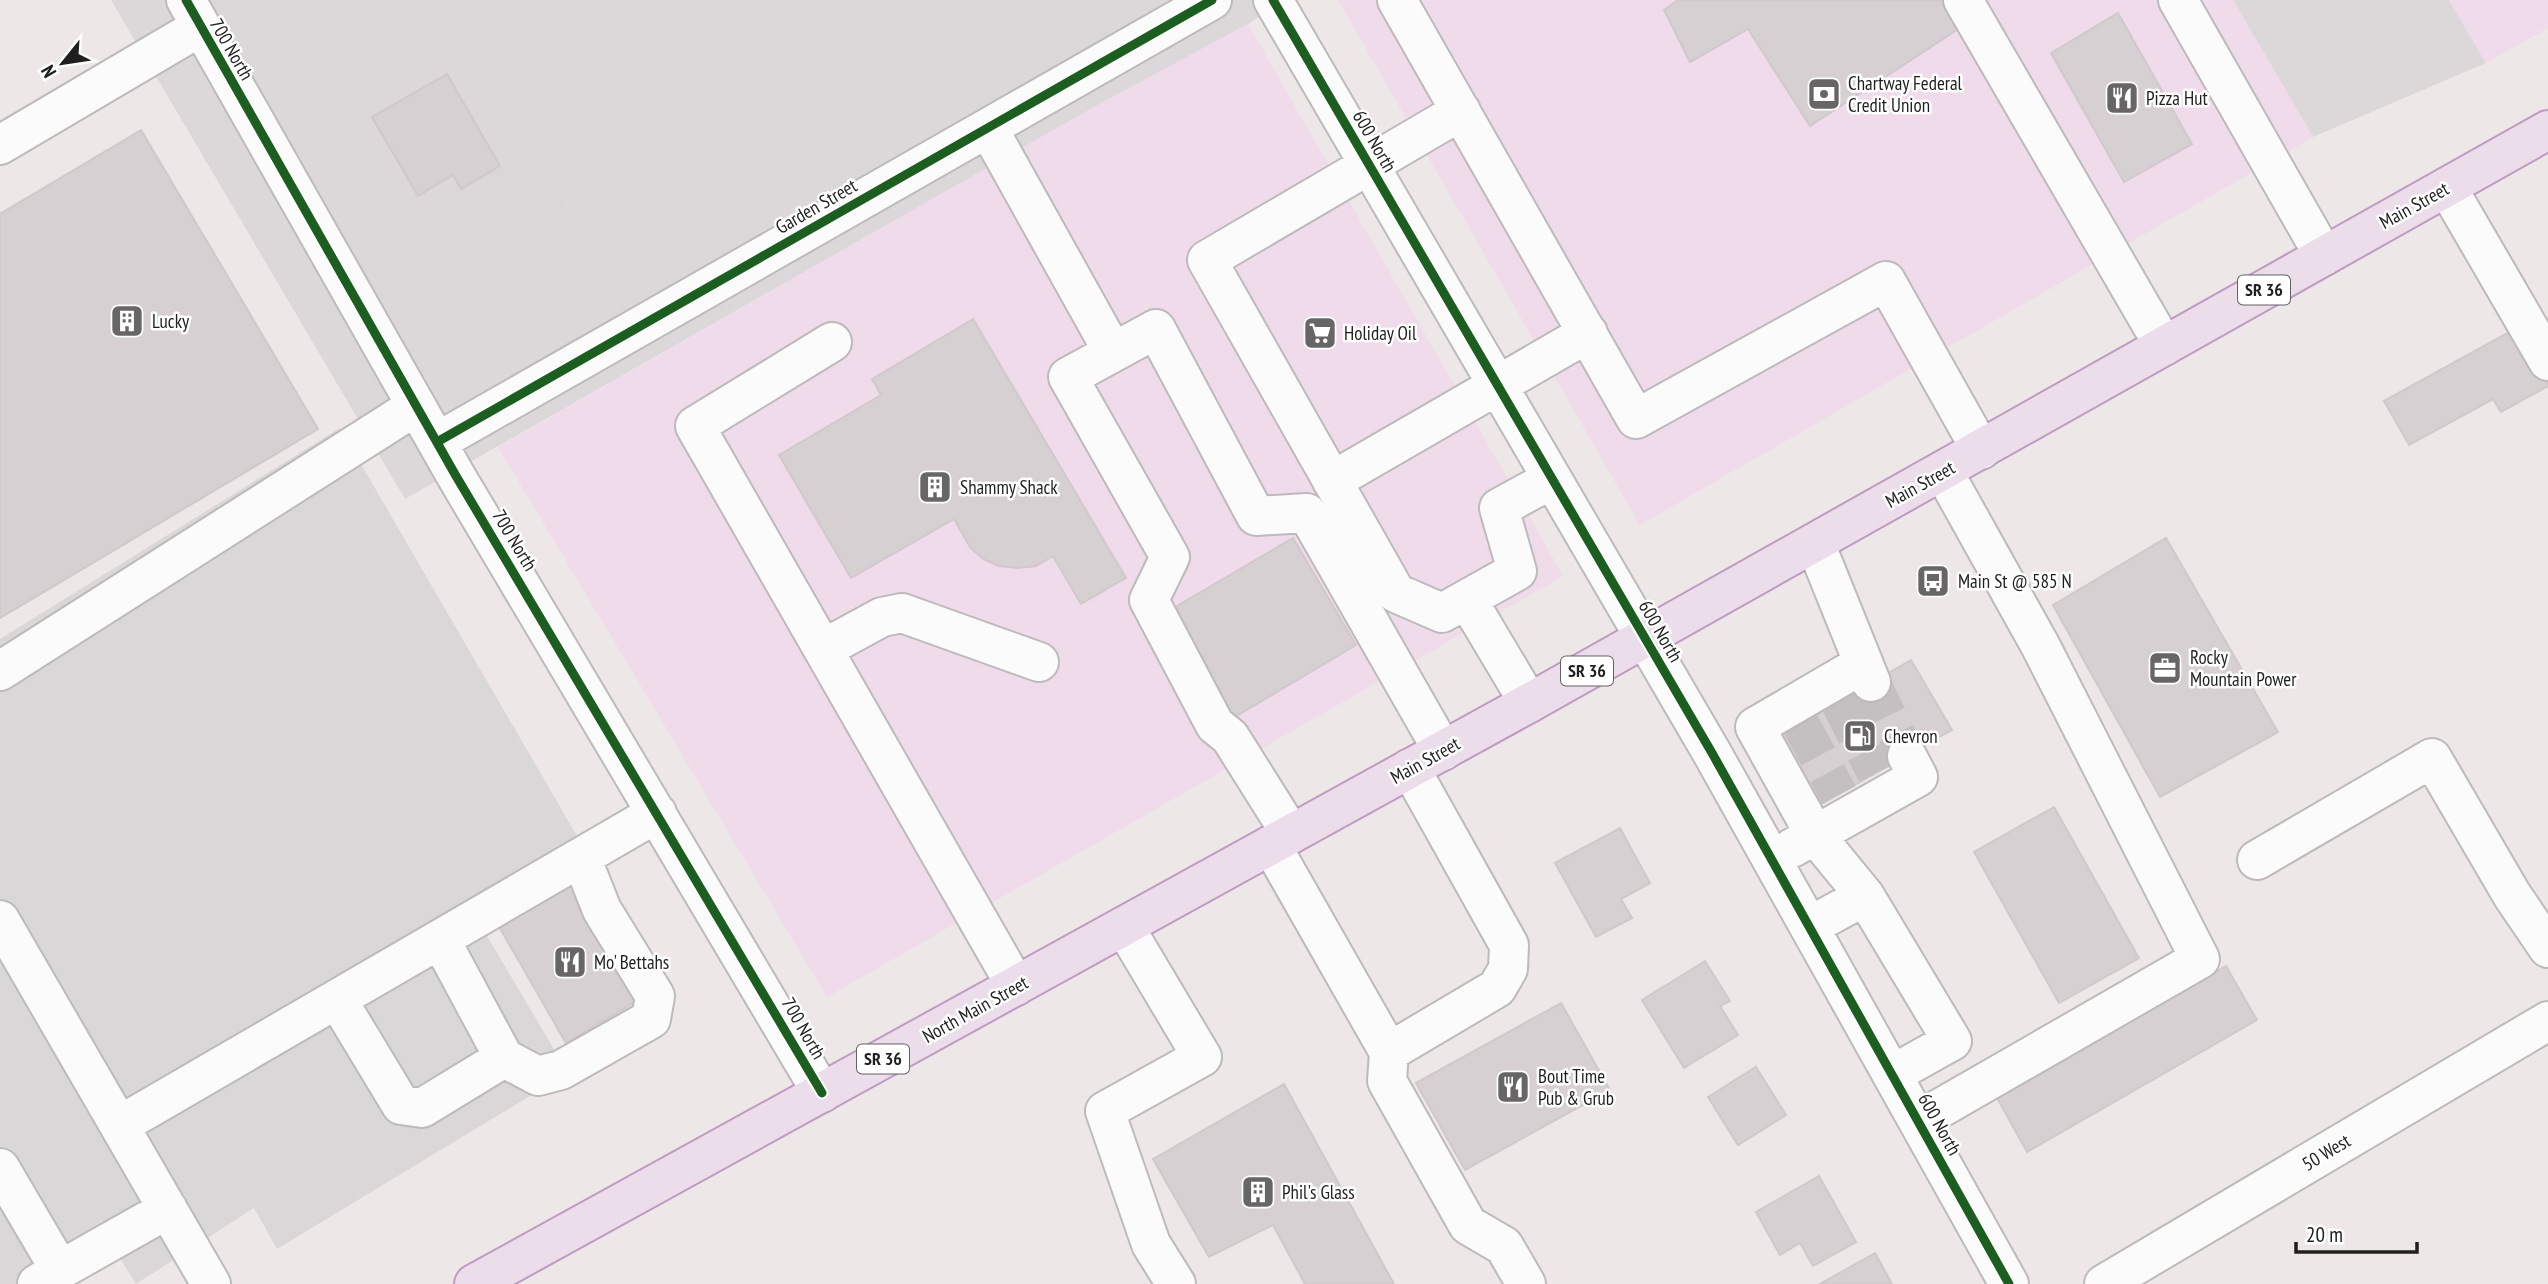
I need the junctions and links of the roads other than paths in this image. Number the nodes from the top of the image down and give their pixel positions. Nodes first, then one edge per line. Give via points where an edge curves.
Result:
1 (1212, 0) edge
2 (1273, 0) edge
3 (1397, 0) edge
4 (1963, 0) edge
5 (2178, 0) edge
6 (192, 14) edge
7 (1461, 111) junction
8 (988, 128) junction
9 (2548, 131) edge
10 (0, 145) edge
11 (1368, 163) junction
12 (2447, 187) junction
13 (2324, 256) junction
14 (1588, 333) junction
15 (832, 342) dead end
16 (2164, 346) junction
17 (1113, 352) junction
18 (2548, 361) edge
19 (1497, 387) junction
20 (416, 406) junction
21 (436, 442) junction
22 (1981, 450) junction
23 (1943, 471) junction
24 (1552, 479) junction
25 (1332, 481) junction
26 (1815, 543) junction
27 (1467, 599) junction
28 (1644, 638) junction
29 (823, 649) junction
30 (1039, 662) dead end
31 (0, 671) edge
32 (1529, 704) junction
33 (1755, 727) junction
34 (1712, 752) junction
35 (1427, 760) junction
36 (1891, 774) dead end
37 (657, 813) junction
38 (1815, 835) junction
39 (1281, 840) junction
40 (581, 857) junction
41 (1772, 858) junction
42 (2257, 860) dead end
43 (1865, 896) junction
44 (0, 920) edge
45 (1124, 926) junction
46 (1810, 926) junction
47 (440, 939) junction
48 (2548, 947) edge
49 (1016, 986) junction
50 (337, 999) junction
51 (2548, 1021) edge
52 (1952, 1041) junction
53 (1389, 1052) junction
54 (504, 1058) junction
55 (1893, 1074) junction
56 (1979, 1085) junction
57 (822, 1093) junction
58 (1918, 1121) junction
59 (120, 1125) junction
60 (0, 1168) edge
61 (168, 1209) junction
62 (48, 1277) edge
63 (211, 1284) edge
64 (474, 1284) edge
65 (1176, 1284) edge
66 (1526, 1284) edge
67 (2010, 1284) edge
68 (2105, 1284) edge

1 - 8 street, Garden Street
2 - 11 street, 600 North
3 - 7 street
4 - 16 street
5 - 13 street
6 - 10 street
6 - 20 street, 700 North
7 - 11 street
7 - 14 street
8 - 17 street
8 - 21 street, Garden Street
9 - 12 highway, Main Street / SR 36
11 - 19 street, 600 North
11 - 25 street via 1207,260
12 - 13 highway, Main Street / SR 36
12 - 18 street
13 - 16 highway, Main Street / SR 36
14 - 19 street
14 - 22 street via 1636,419 1886,281
15 - 29 street via 695,426
16 - 22 highway, Main Street / SR 36
17 - 35 street via 1156,328 1256,516 1307,513
17 - 39 street via 1068,377 1170,557 1149,600 1215,726 1230,737
19 - 24 street, 600 North
19 - 25 street
20 - 21 street, 700 North
20 - 31 street
21 - 37 street, 700 North
22 - 23 highway, Main Street / SR 36
23 - 26 highway, Main Street / SR 36
23 - 56 street via 2040,645 2200,959
24 - 27 street via 1499,508 1517,571
24 - 28 street, 600 North
25 - 27 street via 1396,593 1442,613
26 - 28 highway, Main Street / SR 36
26 - 33 street via 1867,673 1795,714
27 - 32 street
28 - 32 highway, Main Street / SR 36
28 - 34 street, 600 North
29 - 30 street via 882,617 902,613
29 - 49 street
32 - 35 highway, Main Street / SR 36
33 - 34 street
33 - 38 street
34 - 41 street, 600 North
35 - 39 highway, Main Street / SR 36
35 - 53 street via 1508,945 1508,969 1497,988
36 - 38 street via 1845,805
37 - 40 street
37 - 57 street, 700 North
38 - 41 street
38 - 43 street
39 - 45 highway, North Main Street / SR 36
39 - 53 street
40 - 47 street
40 - 54 street via 602,910 655,996 651,1019 561,1070 538,1076
41 - 46 street, 600 North
42 - 48 street via 2432,758
43 - 46 street
43 - 52 street
44 - 59 street
45 - 49 highway, North Main Street / SR 36
45 - 65 street via 1202,1057 1105,1111 1151,1244
46 - 55 street, 600 North
47 - 50 street
47 - 54 street
49 - 57 highway, North Main Street / SR 36
50 - 54 street via 401,1105 422,1108
50 - 59 street
51 - 68 street, 50 West
52 - 55 street
52 - 56 street
53 - 66 street via 1387,1081 1468,1225 1504,1246
55 - 58 street, 600 North
56 - 58 street
57 - 64 highway, North Main Street / SR 36
58 - 67 street, 600 North
59 - 61 street
60 - 62 street
61 - 62 street
61 - 63 street

